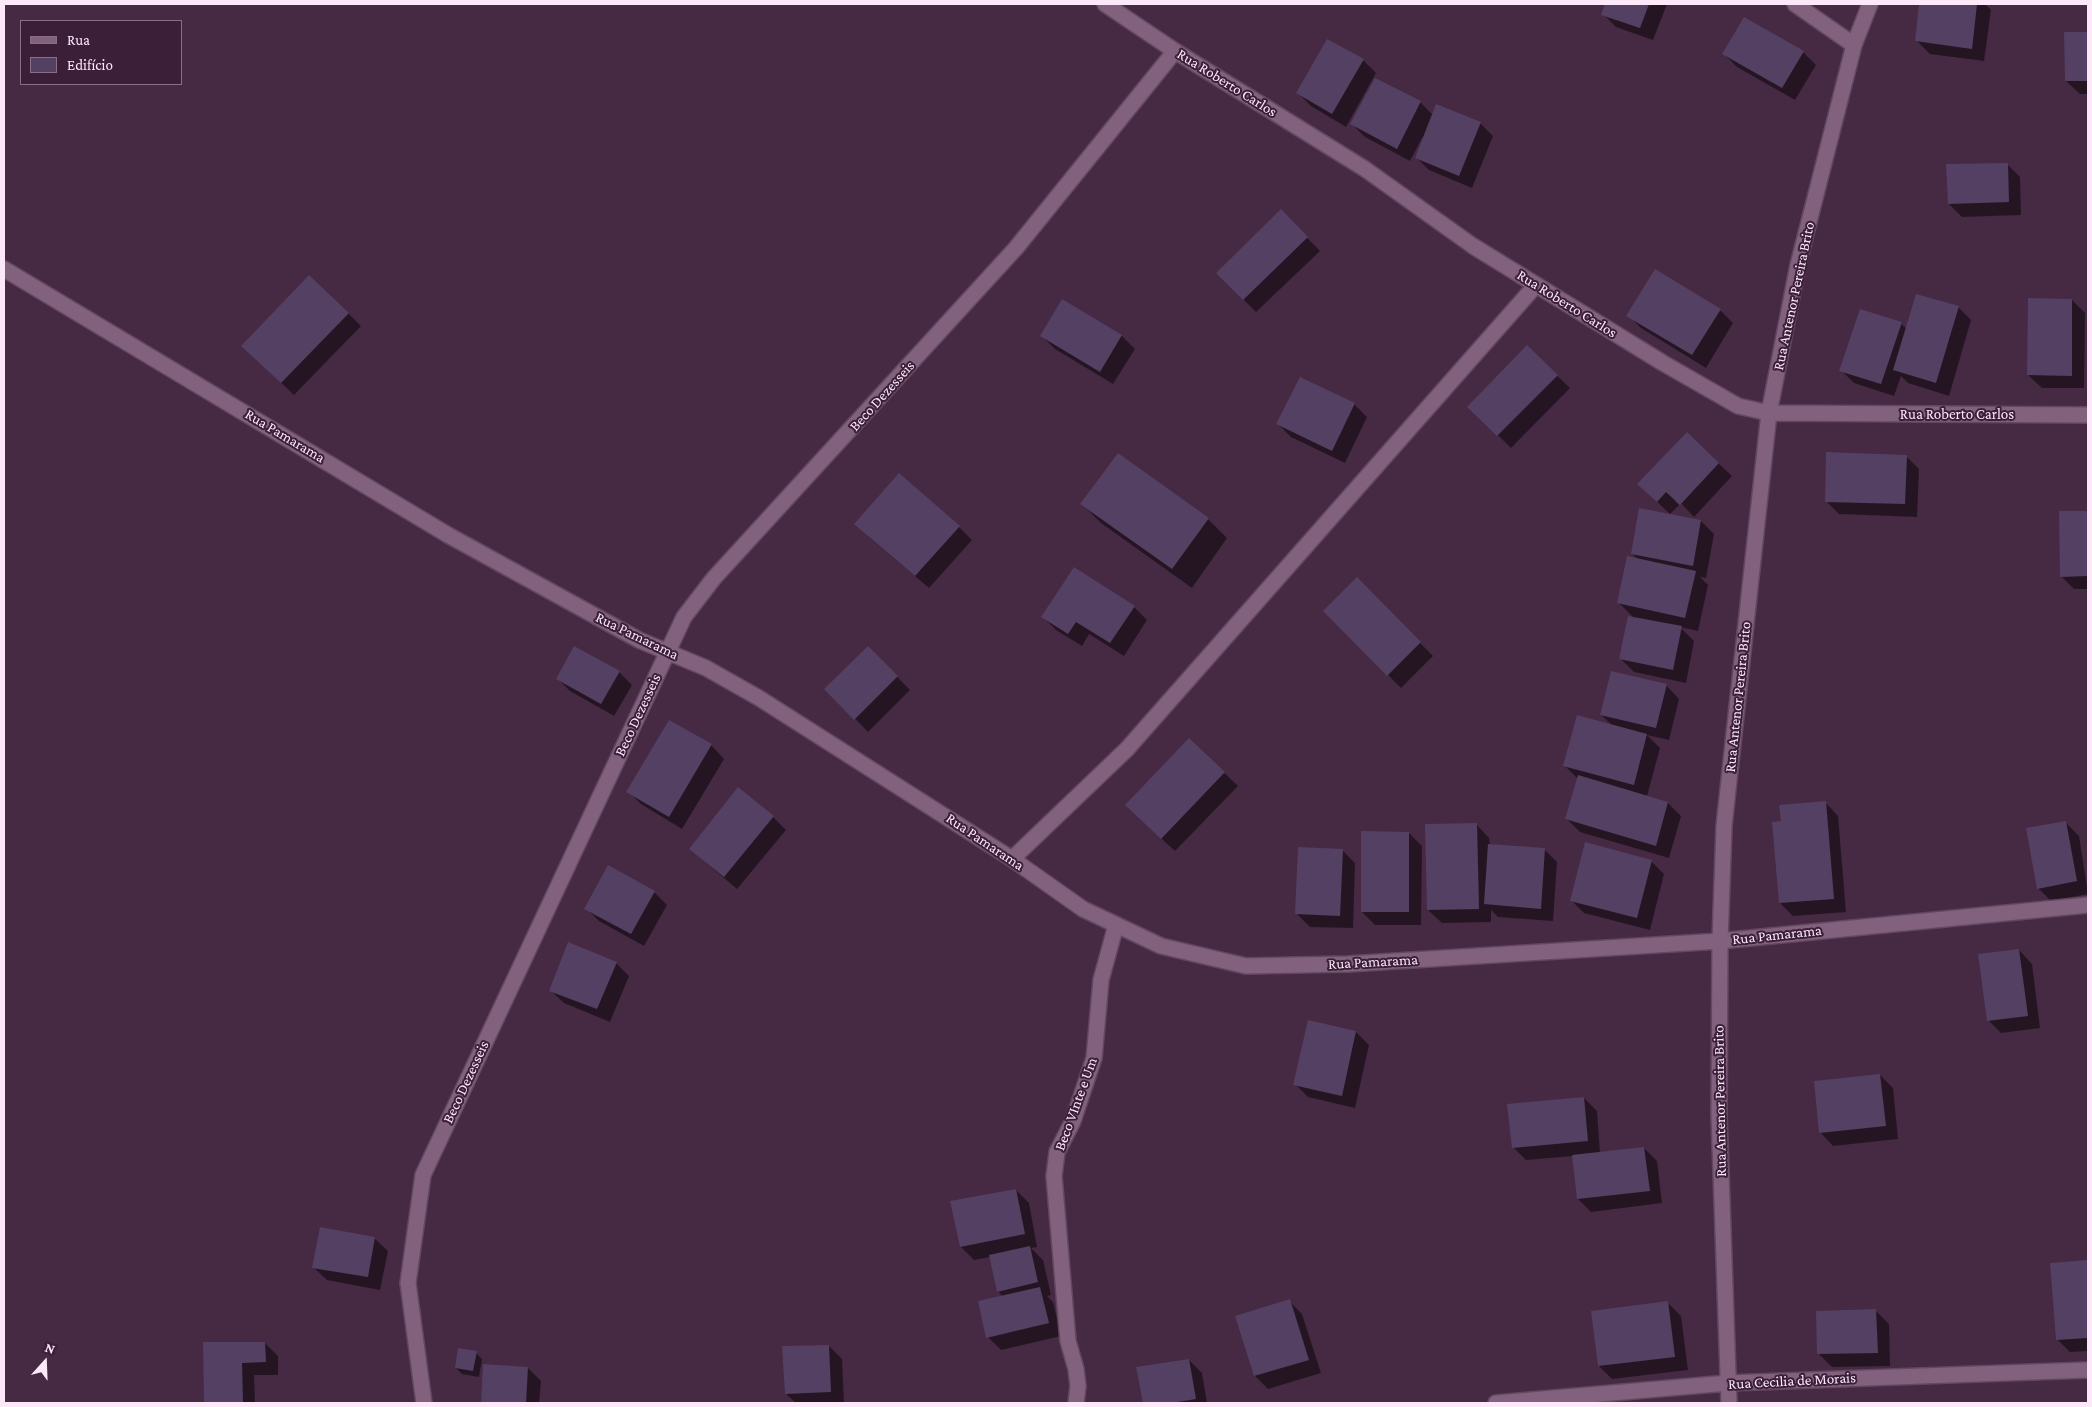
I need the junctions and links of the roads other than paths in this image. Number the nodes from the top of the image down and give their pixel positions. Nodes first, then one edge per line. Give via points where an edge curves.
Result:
1 (1105, 4) edge
2 (1795, 4) edge
3 (1870, 4) edge
4 (1854, 45) junction
5 (1175, 51) junction
6 (4, 269) edge
7 (1536, 285) junction
8 (1769, 413) junction
9 (2088, 415) edge
10 (668, 652) junction
11 (1012, 859) junction
12 (2088, 905) edge
13 (1116, 925) junction
14 (1720, 941) junction
15 (2088, 1370) edge
16 (1728, 1383) junction
17 (424, 1403) edge
18 (1076, 1403) edge
19 (1496, 1403) edge
20 (1729, 1403) edge

1 - 5 street, Rua Roberto Carlos
2 - 4 street
3 - 4 street, Rua Antenor Pereira Brito
4 - 8 street, Rua Antenor Pereira Brito via 1798,265
5 - 7 street, Rua Roberto Carlos via 1365,169 1473,246
5 - 10 street, Beco Dezesseis via 1016,248 714,578 684,617
6 - 10 street, Rua Pamarama via 448,535 639,640
7 - 8 street, Rua Roberto Carlos via 1738,406
7 - 11 street via 1127,749
8 - 9 street, Rua Roberto Carlos
8 - 14 street, Rua Antenor Pereira Brito via 1724,826
10 - 11 street, Rua Pamarama via 706,668 760,698
10 - 17 street, Beco Dezesseis via 423,1175 408,1283
11 - 13 street, Rua Pamarama via 1083,909
12 - 14 street, Rua Pamarama
13 - 14 street, Rua Pamarama via 1161,946 1246,966 1348,964
13 - 18 street, Beco VInte e Um via 1101,980 1094,1058 1073,1121 1057,1152 1054,1176 1068,1341 1078,1386
14 - 16 street, Rua Antenor Pereira Brito via 1719,1115
15 - 16 street, Rua Cecilia de Morais
16 - 19 street, Rua Cecilia de Morais
16 - 20 street, Rua Antenor Pereira Brito

